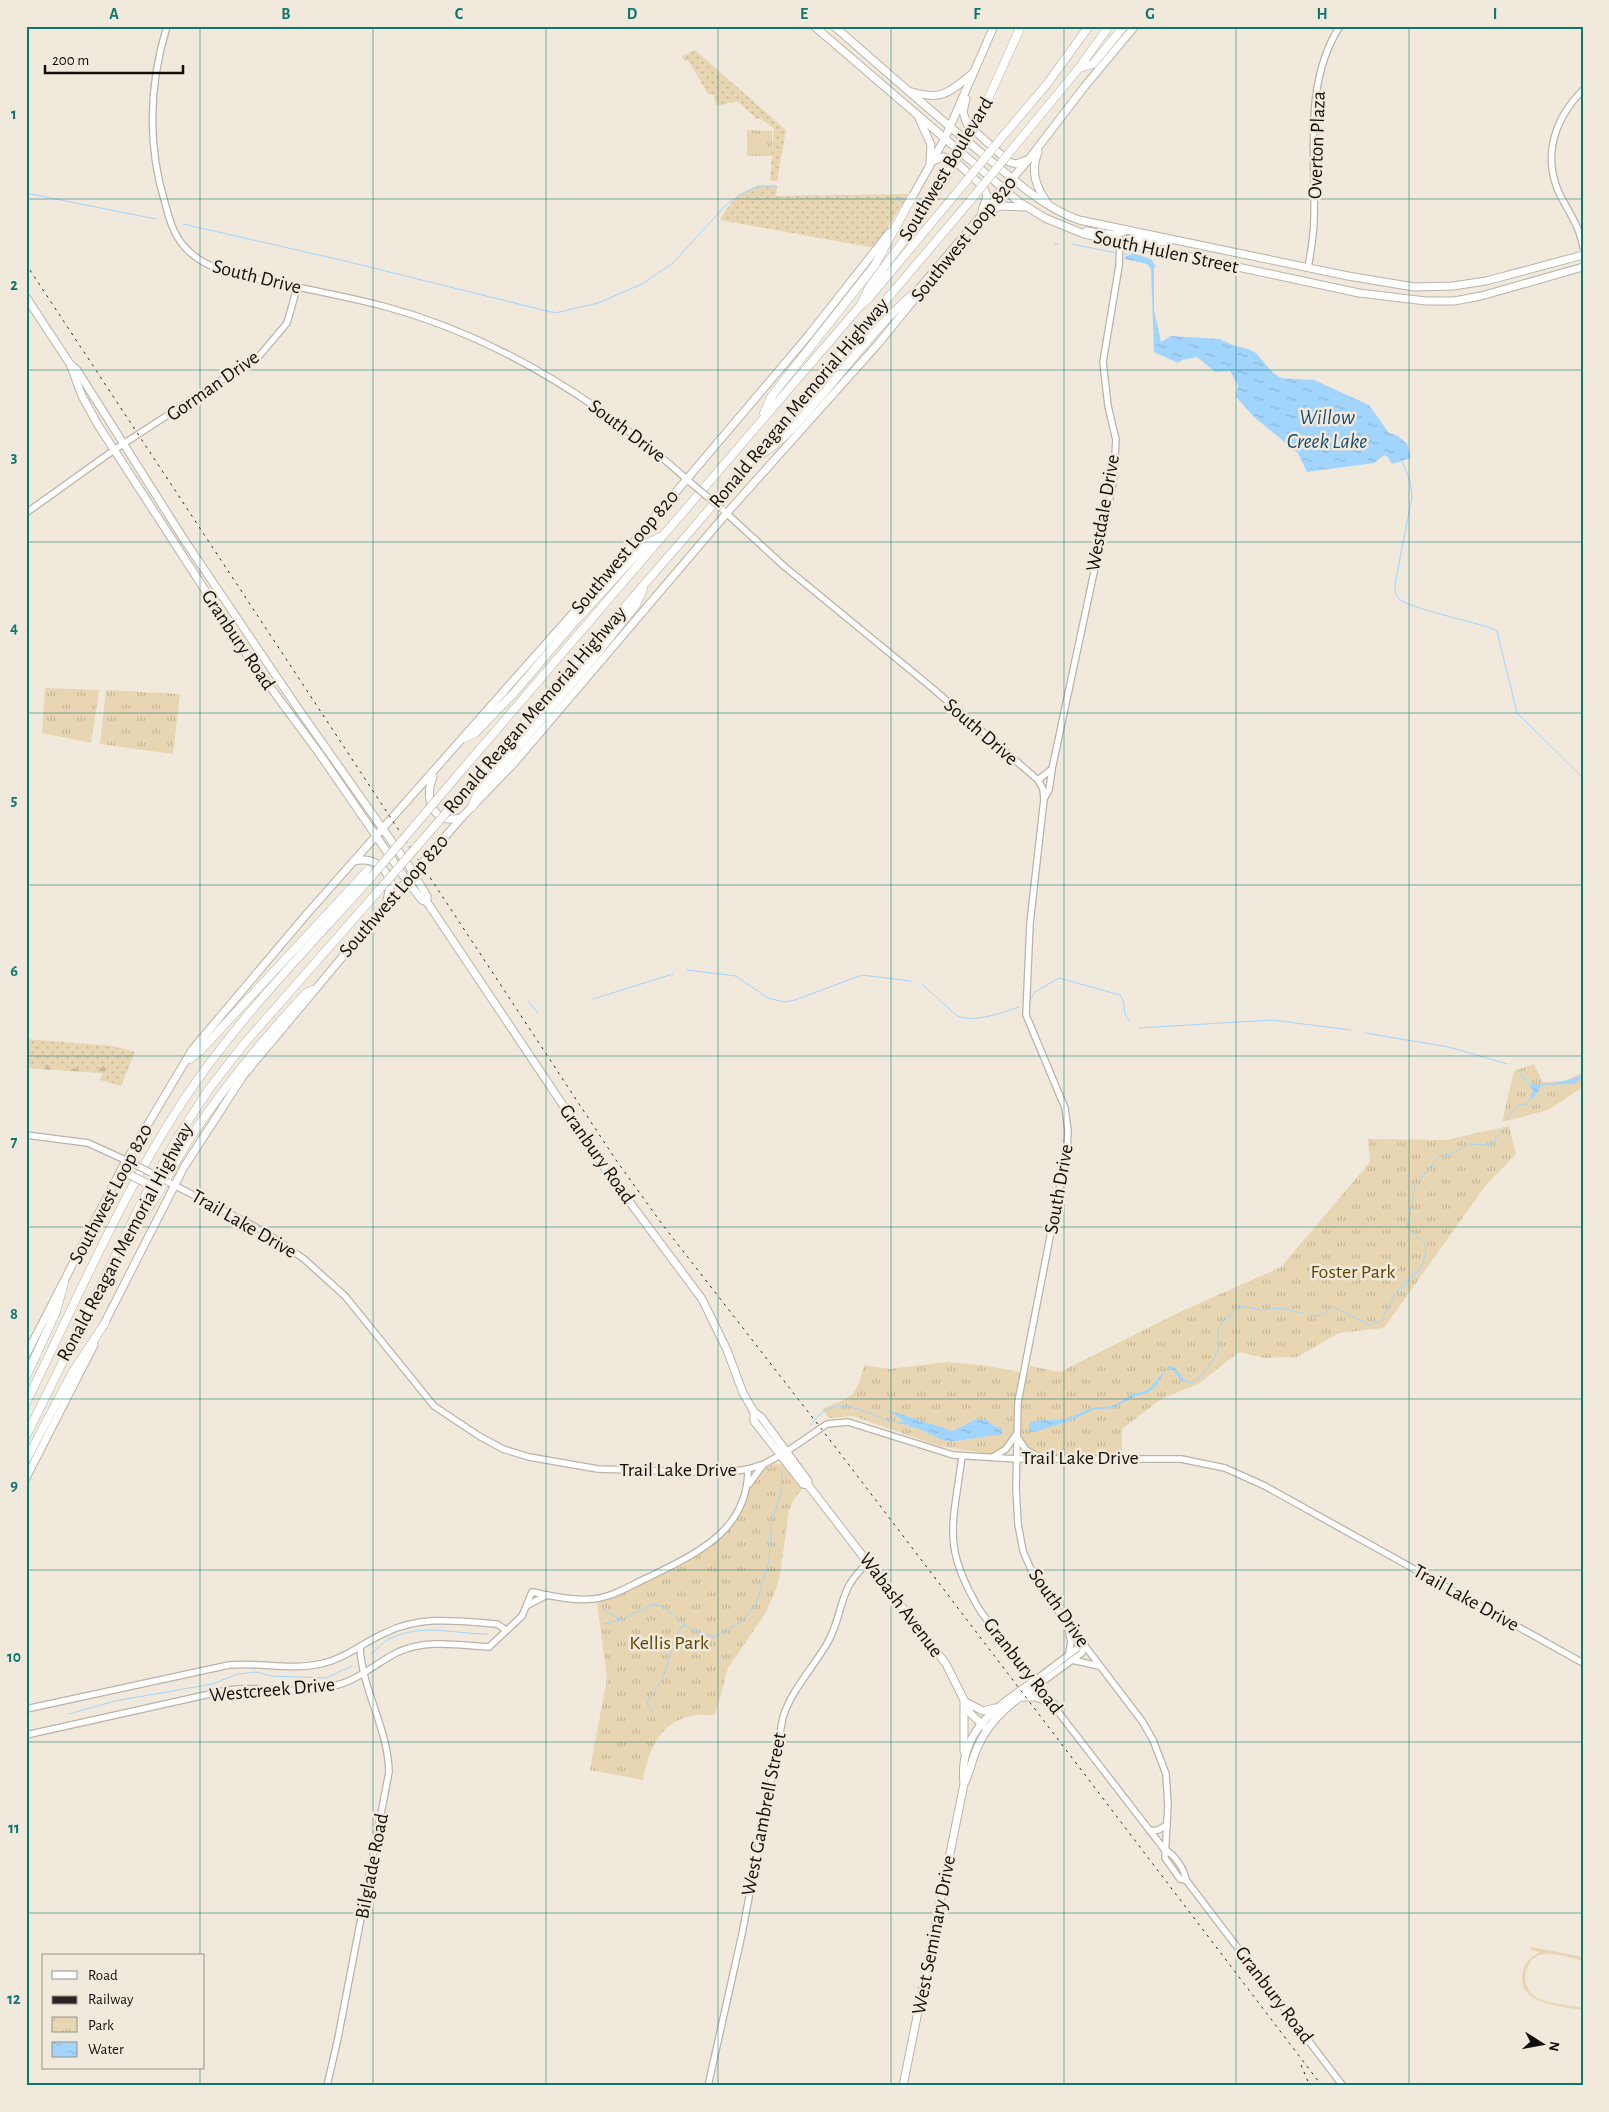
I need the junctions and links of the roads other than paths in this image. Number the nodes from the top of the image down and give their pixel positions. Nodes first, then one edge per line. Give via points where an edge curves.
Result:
1 (167, 26) edge
2 (814, 26) edge
3 (834, 26) edge
4 (994, 26) edge
5 (1021, 26) edge
6 (1089, 26) edge
7 (1109, 26) edge
8 (1124, 26) edge
9 (1135, 26) edge
10 (1340, 26) edge
11 (863, 51) junction
12 (854, 62) junction
13 (1079, 68) junction
14 (975, 71) junction
15 (968, 86) junction
16 (908, 90) junction
17 (1583, 90) edge
18 (918, 115) junction
19 (950, 127) junction
20 (945, 138) junction
21 (1041, 144) junction
22 (1030, 159) junction
23 (933, 161) junction
24 (922, 179) junction
25 (1013, 179) junction
26 (1004, 190) junction
27 (912, 197) junction
28 (1049, 206) junction
29 (1027, 208) junction
30 (980, 216) junction
31 (1125, 238) junction
32 (1583, 247) edge
33 (1583, 255) edge
34 (1120, 256) junction
35 (1583, 267) edge
36 (1308, 268) junction
37 (297, 288) junction
38 (918, 290) junction
39 (26, 297) edge
40 (860, 306) junction
41 (70, 364) junction
42 (82, 396) junction
43 (760, 422) junction
44 (112, 424) junction
45 (125, 443) junction
46 (114, 450) junction
47 (751, 460) junction
48 (689, 481) junction
49 (724, 512) junction
50 (26, 513) edge
51 (664, 536) junction
52 (648, 579) junction
53 (464, 738) junction
54 (1052, 769) junction
55 (436, 770) junction
56 (1038, 780) junction
57 (1044, 799) junction
58 (472, 807) junction
59 (463, 816) junction
60 (383, 828) junction
61 (376, 836) junction
62 (354, 861) junction
63 (370, 873) junction
64 (414, 874) junction
65 (407, 881) junction
66 (427, 902) junction
67 (379, 913) junction
68 (313, 990) junction
69 (190, 1058) junction
70 (26, 1135) edge
71 (130, 1162) junction
72 (116, 1179) junction
73 (171, 1184) junction
74 (158, 1216) junction
75 (127, 1231) junction
76 (64, 1283) junction
77 (104, 1323) junction
78 (26, 1355) edge
79 (26, 1377) edge
80 (26, 1402) edge
81 (1016, 1435) junction
82 (26, 1436) edge
83 (783, 1454) junction
84 (962, 1456) junction
85 (992, 1458) junction
86 (1017, 1459) junction
87 (1044, 1459) junction
88 (26, 1460) edge
89 (764, 1464) junction
90 (748, 1469) junction
91 (26, 1478) edge
92 (748, 1486) junction
93 (869, 1562) junction
94 (547, 1595) junction
95 (528, 1605) junction
96 (1066, 1624) junction
97 (506, 1630) junction
98 (1085, 1646) junction
99 (360, 1647) junction
100 (1069, 1653) junction
101 (1072, 1660) junction
102 (1583, 1663) edge
103 (1100, 1666) junction
104 (364, 1673) junction
105 (1036, 1683) junction
106 (1019, 1697) junction
107 (964, 1701) junction
108 (1054, 1704) junction
109 (999, 1707) junction
110 (26, 1709) edge
111 (980, 1724) junction
112 (987, 1729) junction
113 (26, 1736) edge
114 (965, 1760) junction
115 (964, 1784) junction
116 (1167, 1825) junction
117 (1150, 1831) junction
118 (1164, 1849) junction
119 (327, 2086) edge
120 (708, 2086) edge
121 (904, 2086) edge
122 (1343, 2086) edge

1 - 37 street, South Drive via 156,69 152,108 156,168 173,229 186,249 209,266
2 - 12 main road, South Hulen Street
3 - 11 main road, South Hulen Street
4 - 14 main road, Southwest Loop 820
5 - 40 highway, Southwest Boulevard, bridge via 977,124 948,175 870,286
6 - 40 highway, Ronald Reagan Memorial Highway, bridge via 1047,84
7 - 13 highway, Ronald Reagan Memorial Highway
8 - 13 highway via 1093,64
9 - 21 main road, Southwest Loop 820
10 - 36 street, Overton Plaza via 1325,59 1315,103 1314,225
11 - 12 main road
11 - 16 main road, South Hulen Street
12 - 18 main road, South Hulen Street
13 - 47 highway, Ronald Reagan Memorial Highway, bridge
14 - 15 main road, Southwest Loop 820
14 - 16 main road via 953,90 943,94 927,96
15 - 19 main road, Southwest Loop 820
15 - 22 main road via 963,112 969,128 1008,162 1016,164
16 - 19 main road, South Hulen Street
17 - 32 street via 1560,122 1553,140 1551,159 1556,185 1577,226
18 - 20 main road, South Hulen Street
18 - 24 main road via 931,145 930,162
19 - 20 main road, Southwest Loop 820
19 - 25 main road, South Hulen Street
20 - 23 main road, Southwest Loop 820
20 - 26 main road, South Hulen Street
21 - 22 main road, Southwest Loop 820
21 - 28 main road via 1033,171 1038,188
22 - 25 main road, Southwest Loop 820
23 - 24 main road, Southwest Loop 820
23 - 30 main road via 943,157 952,159 984,188 987,196
24 - 27 main road, Southwest Loop 820
25 - 26 main road, Southwest Loop 820
25 - 28 main road, South Hulen Street
26 - 29 main road, South Hulen Street
26 - 30 main road, Southwest Loop 820
27 - 43 highway via 875,266 771,397
27 - 48 main road, Southwest Loop 820 via 866,265
28 - 31 main road, South Hulen Street
29 - 30 main road via 1001,206
29 - 31 main road, South Hulen Street via 1073,231
30 - 38 main road, Southwest Loop 820
31 - 34 street, Westdale Drive
31 - 34 street
31 - 35 main road, South Hulen Street via 1359,293 1426,301 1454,301 1481,296
31 - 36 main road, South Hulen Street via 1174,240
33 - 36 main road, South Hulen Street via 1486,281 1453,286 1414,287
34 - 54 street, Westdale Drive via 1104,362 1108,406 1116,440 1113,483
37 - 45 street, Gorman Drive via 287,323 260,354
37 - 48 street, South Drive via 385,306 458,332 514,358 607,414
38 - 47 highway via 888,317 774,447
38 - 49 main road, Southwest Loop 820 via 913,301 878,344
39 - 41 main road, Granbury Road
40 - 43 highway, Ronald Reagan Memorial Highway
41 - 42 main road, Granbury Road
41 - 44 main road, Granbury Road
42 - 44 main road via 92,401 102,417
42 - 46 main road, Granbury Road
43 - 51 highway, Ronald Reagan Memorial Highway
44 - 45 main road, Granbury Road
45 - 46 street, Gorman Drive
45 - 60 main road, Granbury Road via 183,538
46 - 50 street, Gorman Drive
46 - 61 main road, Granbury Road via 251,661
47 - 52 highway, Ronald Reagan Memorial Highway
48 - 49 street, South Drive, bridge
48 - 53 main road, Southwest Loop 820
49 - 56 street, South Drive
49 - 58 main road, Southwest Loop 820 via 594,671
51 - 53 highway via 646,544 514,693 475,733
51 - 63 highway, Ronald Reagan Memorial Highway, bridge via 381,865
52 - 58 highway via 636,605 477,795
52 - 75 highway, Ronald Reagan Memorial Highway, bridge via 261,1024 209,1089 166,1156
53 - 55 main road, Southwest Loop 820
54 - 56 street
54 - 57 street, Westdale Drive via 1050,790
55 - 59 main road via 428,790 430,805 447,819
55 - 60 main road, Southwest Loop 820
56 - 57 street, South Drive
57 - 81 street, South Drive via 1030,923 1026,1015 1065,1108 1068,1131 1018,1402
58 - 59 main road, Southwest Loop 820
59 - 64 main road, Southwest Loop 820
60 - 61 main road, Southwest Loop 820
60 - 64 main road, Granbury Road
61 - 62 main road, Southwest Loop 820
61 - 65 main road, Granbury Road
62 - 67 main road via 374,861 391,880 390,893
62 - 69 main road, Southwest Loop 820 via 214,1023 192,1050
63 - 69 highway
63 - 80 highway, Ronald Reagan Memorial Highway via 243,1022 186,1096 134,1184
64 - 65 main road, Southwest Loop 820
64 - 66 main road, Granbury Road via 427,896
65 - 66 main road, Granbury Road
65 - 67 main road, Southwest Loop 820
66 - 83 main road, Granbury Road via 611,1177 702,1299 743,1392
67 - 68 main road, Southwest Loop 820
68 - 73 main road, Southwest Loop 820 via 232,1091
68 - 75 highway via 306,993 241,1065 172,1164 144,1215
69 - 71 main road, Southwest Loop 820
70 - 71 street, Trail Lake Drive via 88,1142
71 - 72 main road, Southwest Loop 820
71 - 73 street, Trail Lake Drive, bridge
72 - 74 main road, bridge via 128,1174 156,1188 159,1192
72 - 76 main road, Southwest Loop 820
73 - 74 main road, Southwest Loop 820
73 - 90 street, Trail Lake Drive via 265,1232 304,1259 345,1296 434,1406 503,1449 598,1469 724,1473
74 - 77 main road, Southwest Loop 820
75 - 82 highway, Ronald Reagan Memorial Highway
76 - 78 main road, Southwest Loop 820
76 - 79 highway via 56,1312
77 - 88 highway via 72,1372
77 - 91 main road, Southwest Loop 820
81 - 85 street via 1006,1449
81 - 86 street, South Drive
81 - 87 street via 1026,1450
83 - 84 street, Trail Lake Drive via 823,1426 844,1421
83 - 89 street, Trail Lake Drive
83 - 93 main road, Wabash Avenue via 808,1480 808,1485
84 - 85 street, Trail Lake Drive
84 - 105 street, Granbury Road via 952,1515 952,1546 958,1567 964,1585 981,1612
85 - 86 street, Trail Lake Drive
86 - 87 street, Trail Lake Drive
86 - 96 street, South Drive via 1018,1524 1023,1551 1037,1583
87 - 102 street, Trail Lake Drive via 1174,1458 1234,1471
89 - 90 street, Trail Lake Drive
89 - 92 street
90 - 92 street
92 - 94 street via 732,1522 703,1548 645,1579 602,1597 579,1600
93 - 107 main road, Wabash Avenue via 946,1664
93 - 120 street, West Gambrell Street via 847,1587 828,1643 791,1696 783,1717 742,1934
94 - 95 street
94 - 95 street, Westcreek Drive via 532,1592
95 - 97 street, Westcreek Drive via 522,1616
96 - 98 street, South Drive
96 - 100 street via 1071,1642
97 - 99 street, Westcreek Drive via 497,1624 422,1621 392,1629
97 - 104 street, Westcreek Drive via 489,1647 419,1645 398,1652
98 - 100 street, West Seminary Drive
98 - 101 street, West Seminary Drive via 1082,1653
98 - 103 street, South Drive
99 - 104 street, Bilglade Road
99 - 110 street, Westcreek Drive via 317,1665 229,1665
100 - 105 street, West Seminary Drive
101 - 103 street
101 - 105 street, West Seminary Drive
103 - 116 street, South Drive via 1142,1721 1163,1762 1168,1794
104 - 113 street, Westcreek Drive via 343,1683 310,1690 228,1690
104 - 119 street, Bilglade Road via 385,1737 389,1772
105 - 106 main road, West Seminary Drive
105 - 108 street, Granbury Road
105 - 109 main road, West Seminary Drive
106 - 108 main road via 1036,1697
106 - 112 main road, West Seminary Drive
107 - 109 main road via 983,1711
107 - 111 main road, Wabash Avenue
107 - 114 main road
108 - 117 street, Granbury Road
109 - 111 main road, West Seminary Drive
111 - 112 main road, Wabash Avenue
111 - 114 main road, West Seminary Drive
112 - 115 main road, West Seminary Drive
114 - 115 main road, West Seminary Drive via 962,1770
115 - 121 main road, West Seminary Drive
116 - 117 street
116 - 118 street, South Drive
117 - 118 street, Granbury Road
118 - 122 street, Granbury Road via 1172,1853 1185,1872 1186,1880

